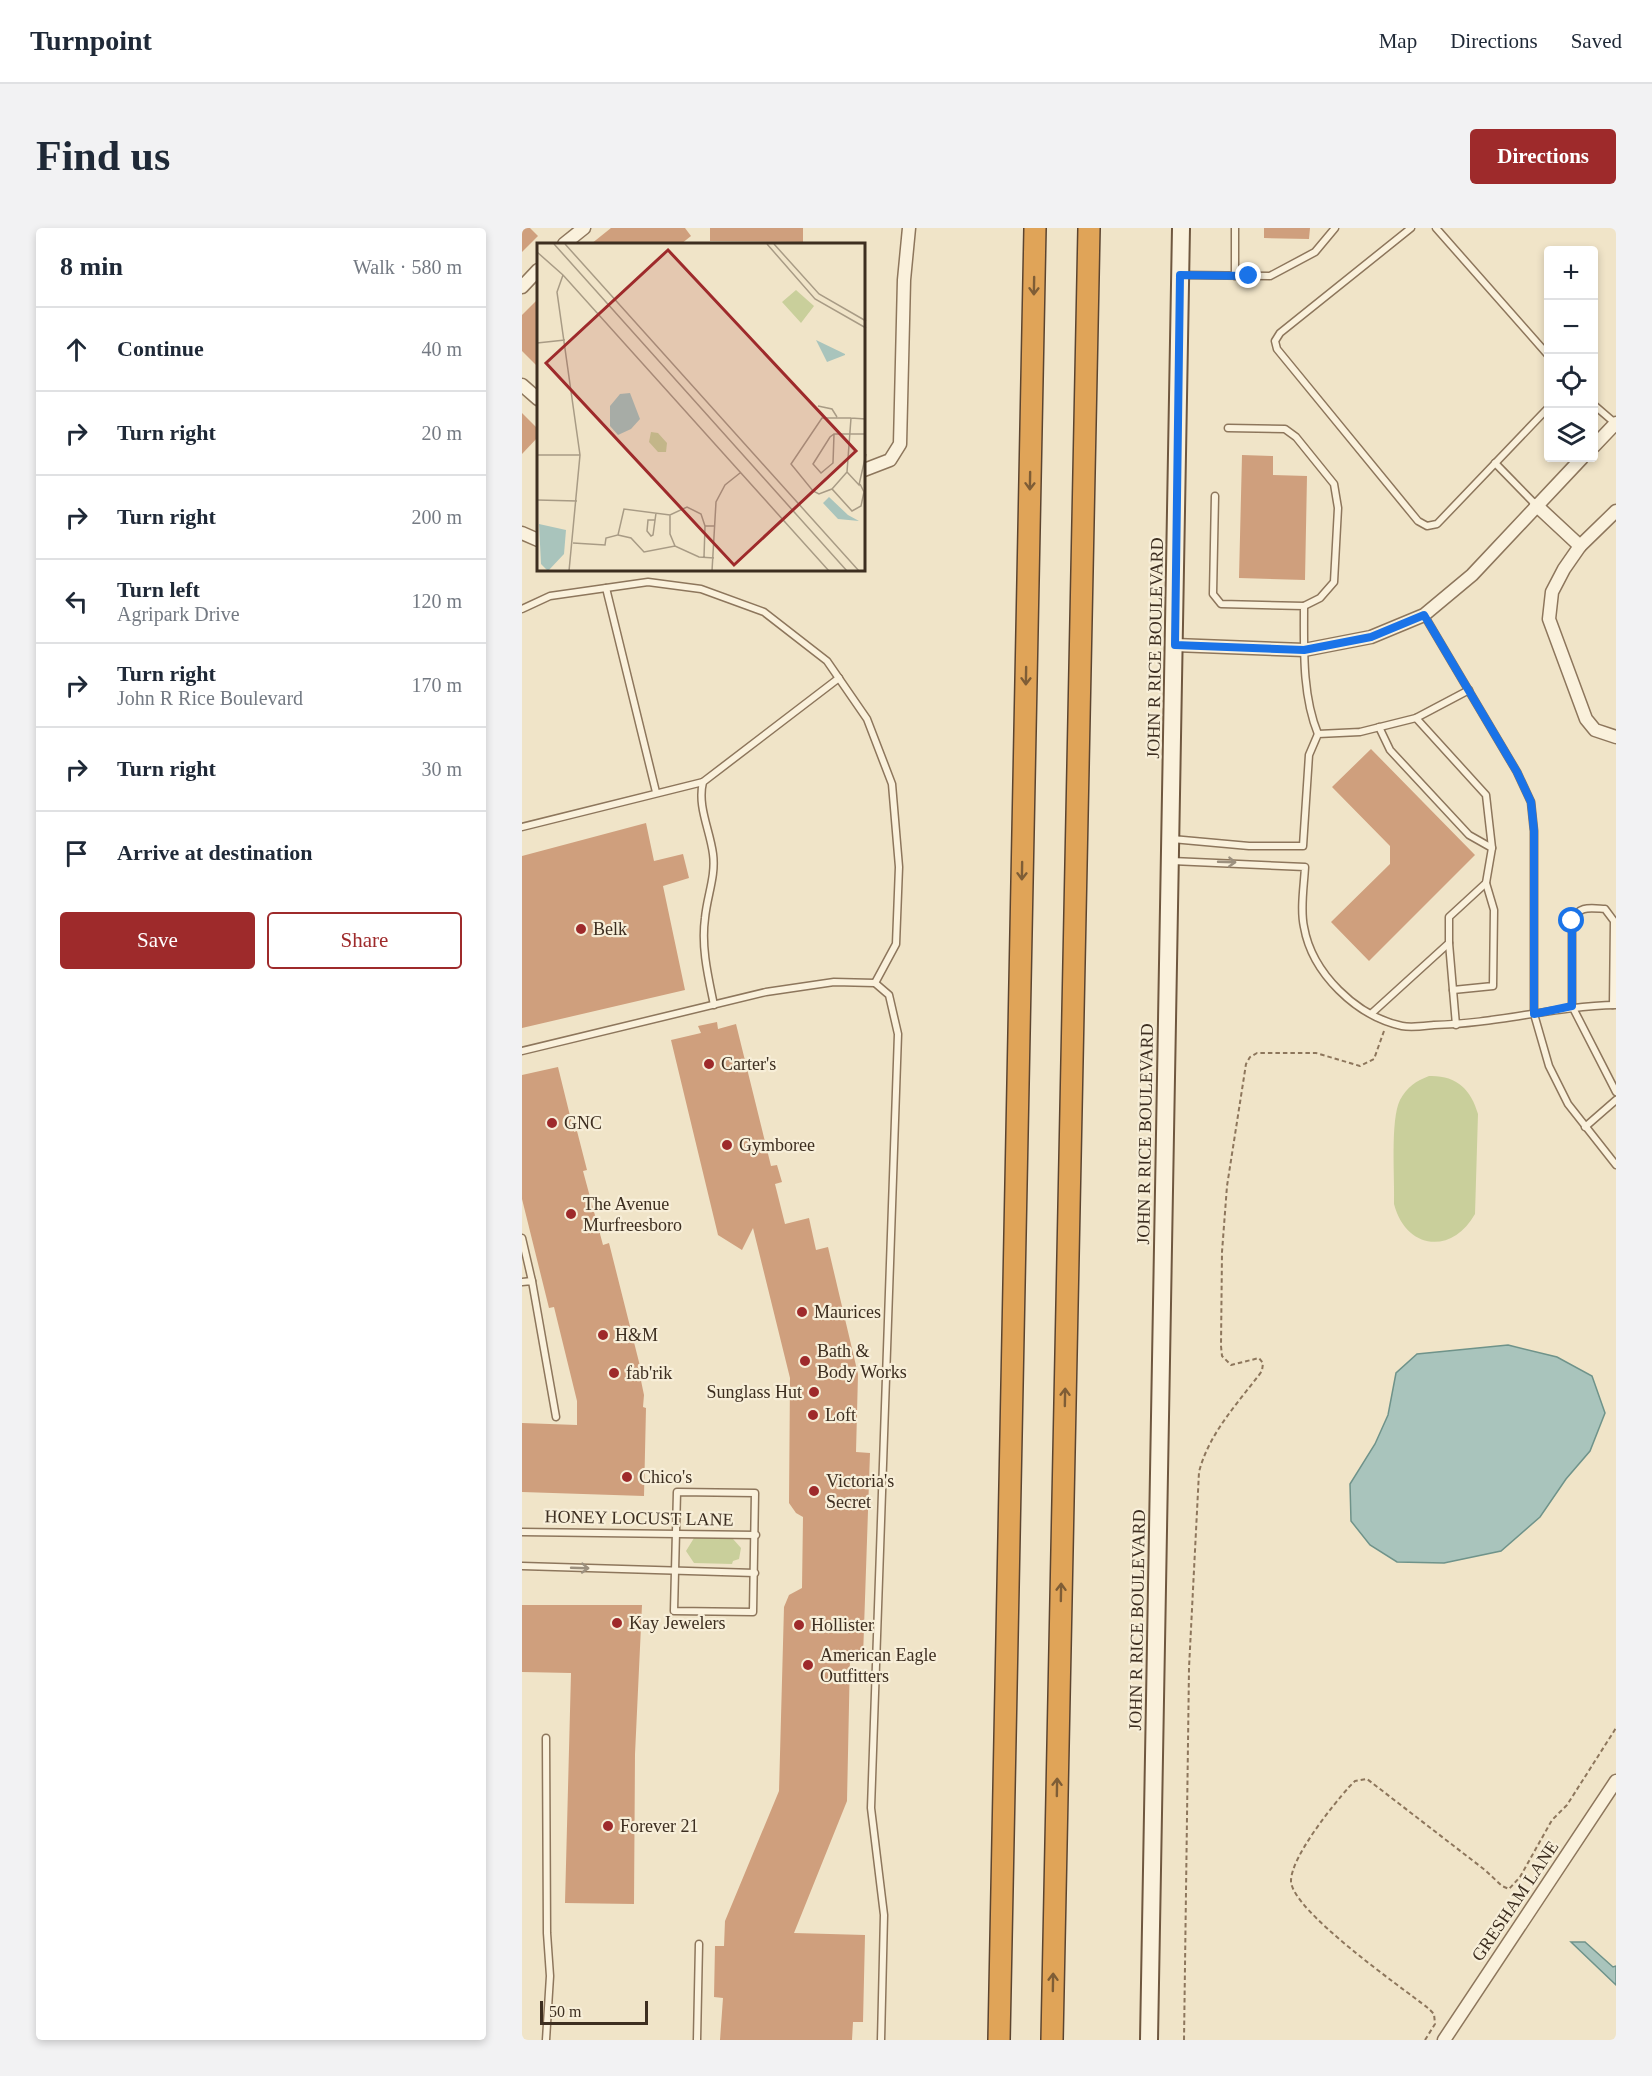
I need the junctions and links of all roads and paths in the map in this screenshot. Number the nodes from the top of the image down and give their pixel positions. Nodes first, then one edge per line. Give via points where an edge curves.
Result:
1 (584, 228) edge
2 (909, 228) edge
3 (1035, 228) edge
4 (1089, 228) edge
5 (1181, 228) edge
6 (1235, 228) edge
7 (1335, 228) edge
8 (1411, 228) edge
9 (1436, 228) edge
10 (565, 243) edge
11 (537, 271) edge
12 (1180, 275) junction
13 (1234, 276) junction
14 (522, 287) edge
15 (1547, 354) edge
16 (522, 385) edge
17 (537, 398) edge
18 (1597, 408) edge
19 (1544, 412) edge
20 (1616, 423) edge
21 (1228, 428) dead end
22 (1598, 441) edge
23 (1578, 462) edge
24 (1495, 463) junction
25 (866, 469) edge
26 (1215, 496) dead end
27 (1536, 505) junction
28 (1616, 511) edge
29 (522, 533) edge
30 (537, 540) edge
31 (1580, 546) junction
32 (606, 588) junction
33 (1304, 606) junction
34 (522, 609) edge
35 (1424, 615) junction
36 (1175, 645) junction
37 (1304, 650) junction
38 (839, 678) junction
39 (1468, 690) junction
40 (1416, 718) junction
41 (1379, 727) junction
42 (1318, 734) junction
43 (1616, 737) edge
44 (703, 782) junction
45 (656, 792) junction
46 (522, 827) edge
47 (1171, 839) junction
48 (1492, 848) junction
49 (1169, 861) junction
50 (1486, 883) junction
51 (1449, 943) junction
52 (875, 983) junction
53 (1453, 990) junction
54 (714, 1005) junction
55 (1614, 1005) edge
56 (1572, 1006) junction
57 (1372, 1013) junction
58 (1534, 1014) junction
59 (1456, 1025) junction
60 (1385, 1029) dead end
61 (522, 1051) edge
62 (1616, 1092) edge
63 (1616, 1100) edge
64 (1585, 1127) junction
65 (1616, 1165) edge
66 (522, 1238) edge
67 (532, 1281) junction
68 (522, 1282) edge
69 (556, 1417) dead end
70 (522, 1532) edge
71 (676, 1534) junction
72 (756, 1535) junction
73 (522, 1566) edge
74 (675, 1571) junction
75 (755, 1573) junction
76 (1616, 1728) edge
77 (546, 1738) dead end
78 (1616, 1781) edge
79 (699, 1944) dead end
80 (546, 2040) edge
81 (697, 2040) edge
82 (881, 2040) edge
83 (999, 2040) edge
84 (1052, 2040) edge
85 (1149, 2040) edge
86 (1184, 2040) edge
87 (1425, 2040) edge
88 (1444, 2040) edge

1 - 10 street
2 - 25 street via 900,444 890,460
3 -> 83 highway
84 -> 4 highway
5 - 12 street, JOHN R RICE BOULEVARD
6 - 13 lane
7 - 13 lane via 1315,252 1284,270 1270,276
8 - 24 lane via 1287,327 1275,341 1277,349 1418,521 1437,524
9 - 15 lane
11 - 14 street
12 - 13 lane
12 - 36 street, JOHN R RICE BOULEVARD
16 - 17 street
18 - 20 lane
19 - 24 lane
20 - 22 street
21 - 33 lane via 1284,429 1296,437 1334,484 1338,508 1334,582 1320,598
23 - 27 street
24 - 27 lane
26 - 33 lane via 1213,594 1221,604
27 - 31 street
27 - 35 street via 1472,575
28 - 31 street
29 - 30 street
31 - 43 street via 1552,591 1548,619 1586,719 1595,730
32 - 34 lane via 550,596
32 - 38 lane via 648,582 701,589 764,612 827,661
32 - 45 lane
33 - 37 lane
35 - 37 street via 1371,637
35 - 39 lane
36 - 37 street
36 - 47 street, JOHN R RICE BOULEVARD
37 - 42 lane via 1310,714
38 - 44 lane
38 - 52 lane via 867,719 892,784 899,867 896,944
39 - 40 lane
39 - 58 lane via 1531,802
40 - 41 lane
40 - 48 lane via 1485,795
41 - 42 lane
41 - 48 lane via 1390,750 1469,835
42 - 47 lane via 1309,755 1304,846
44 - 45 lane
44 - 54 lane via 700,794 713,855 704,951
45 - 46 lane
47 - 49 street, JOHN R RICE BOULEVARD
48 - 50 lane
49 -> 57 lane via 1305,867 1303,926 1314,958 1339,992
49 - 85 street, JOHN R RICE BOULEVARD
50 - 51 lane via 1449,917
50 - 53 lane via 1494,910 1493,986
51 - 53 lane
51 - 57 lane
52 - 54 lane via 834,982
52 - 82 lane via 889,995 898,1034 871,1808 884,1915
53 - 59 lane
54 - 61 lane
55 - 56 lane
55 - 56 lane via 1614,921 1605,909 1586,907 1572,921
56 - 58 lane
56 - 62 lane
57 - 59 lane via 1402,1026
58 - 59 lane
58 - 64 lane via 1549,1066
60 - 86 path via 1374,1059 1360,1066 1330,1055 1306,1053 1257,1053 1246,1064 1227,1186 1221,1346 1222,1356 1231,1365 1252,1358 1263,1363 1262,1371 1222,1422 1198,1472 1188,1692
63 - 64 lane
64 - 65 lane
66 - 67 lane
67 - 68 lane
67 - 69 lane
70 - 71 lane, HONEY LOCUST LANE
71 - 72 lane, HONEY LOCUST LANE
71 - 72 lane via 677,1492 755,1493
71 - 74 lane
72 - 75 lane
73 -> 74 lane
74 - 75 lane
74 - 75 lane via 674,1611 753,1612
76 - 87 path via 1509,1889 1367,1779 1348,1787 1305,1847 1292,1874 1298,1900 1434,2014 1435,2024
77 - 80 lane via 550,1976
78 - 88 street, GRESHAM LANE
79 - 81 lane

